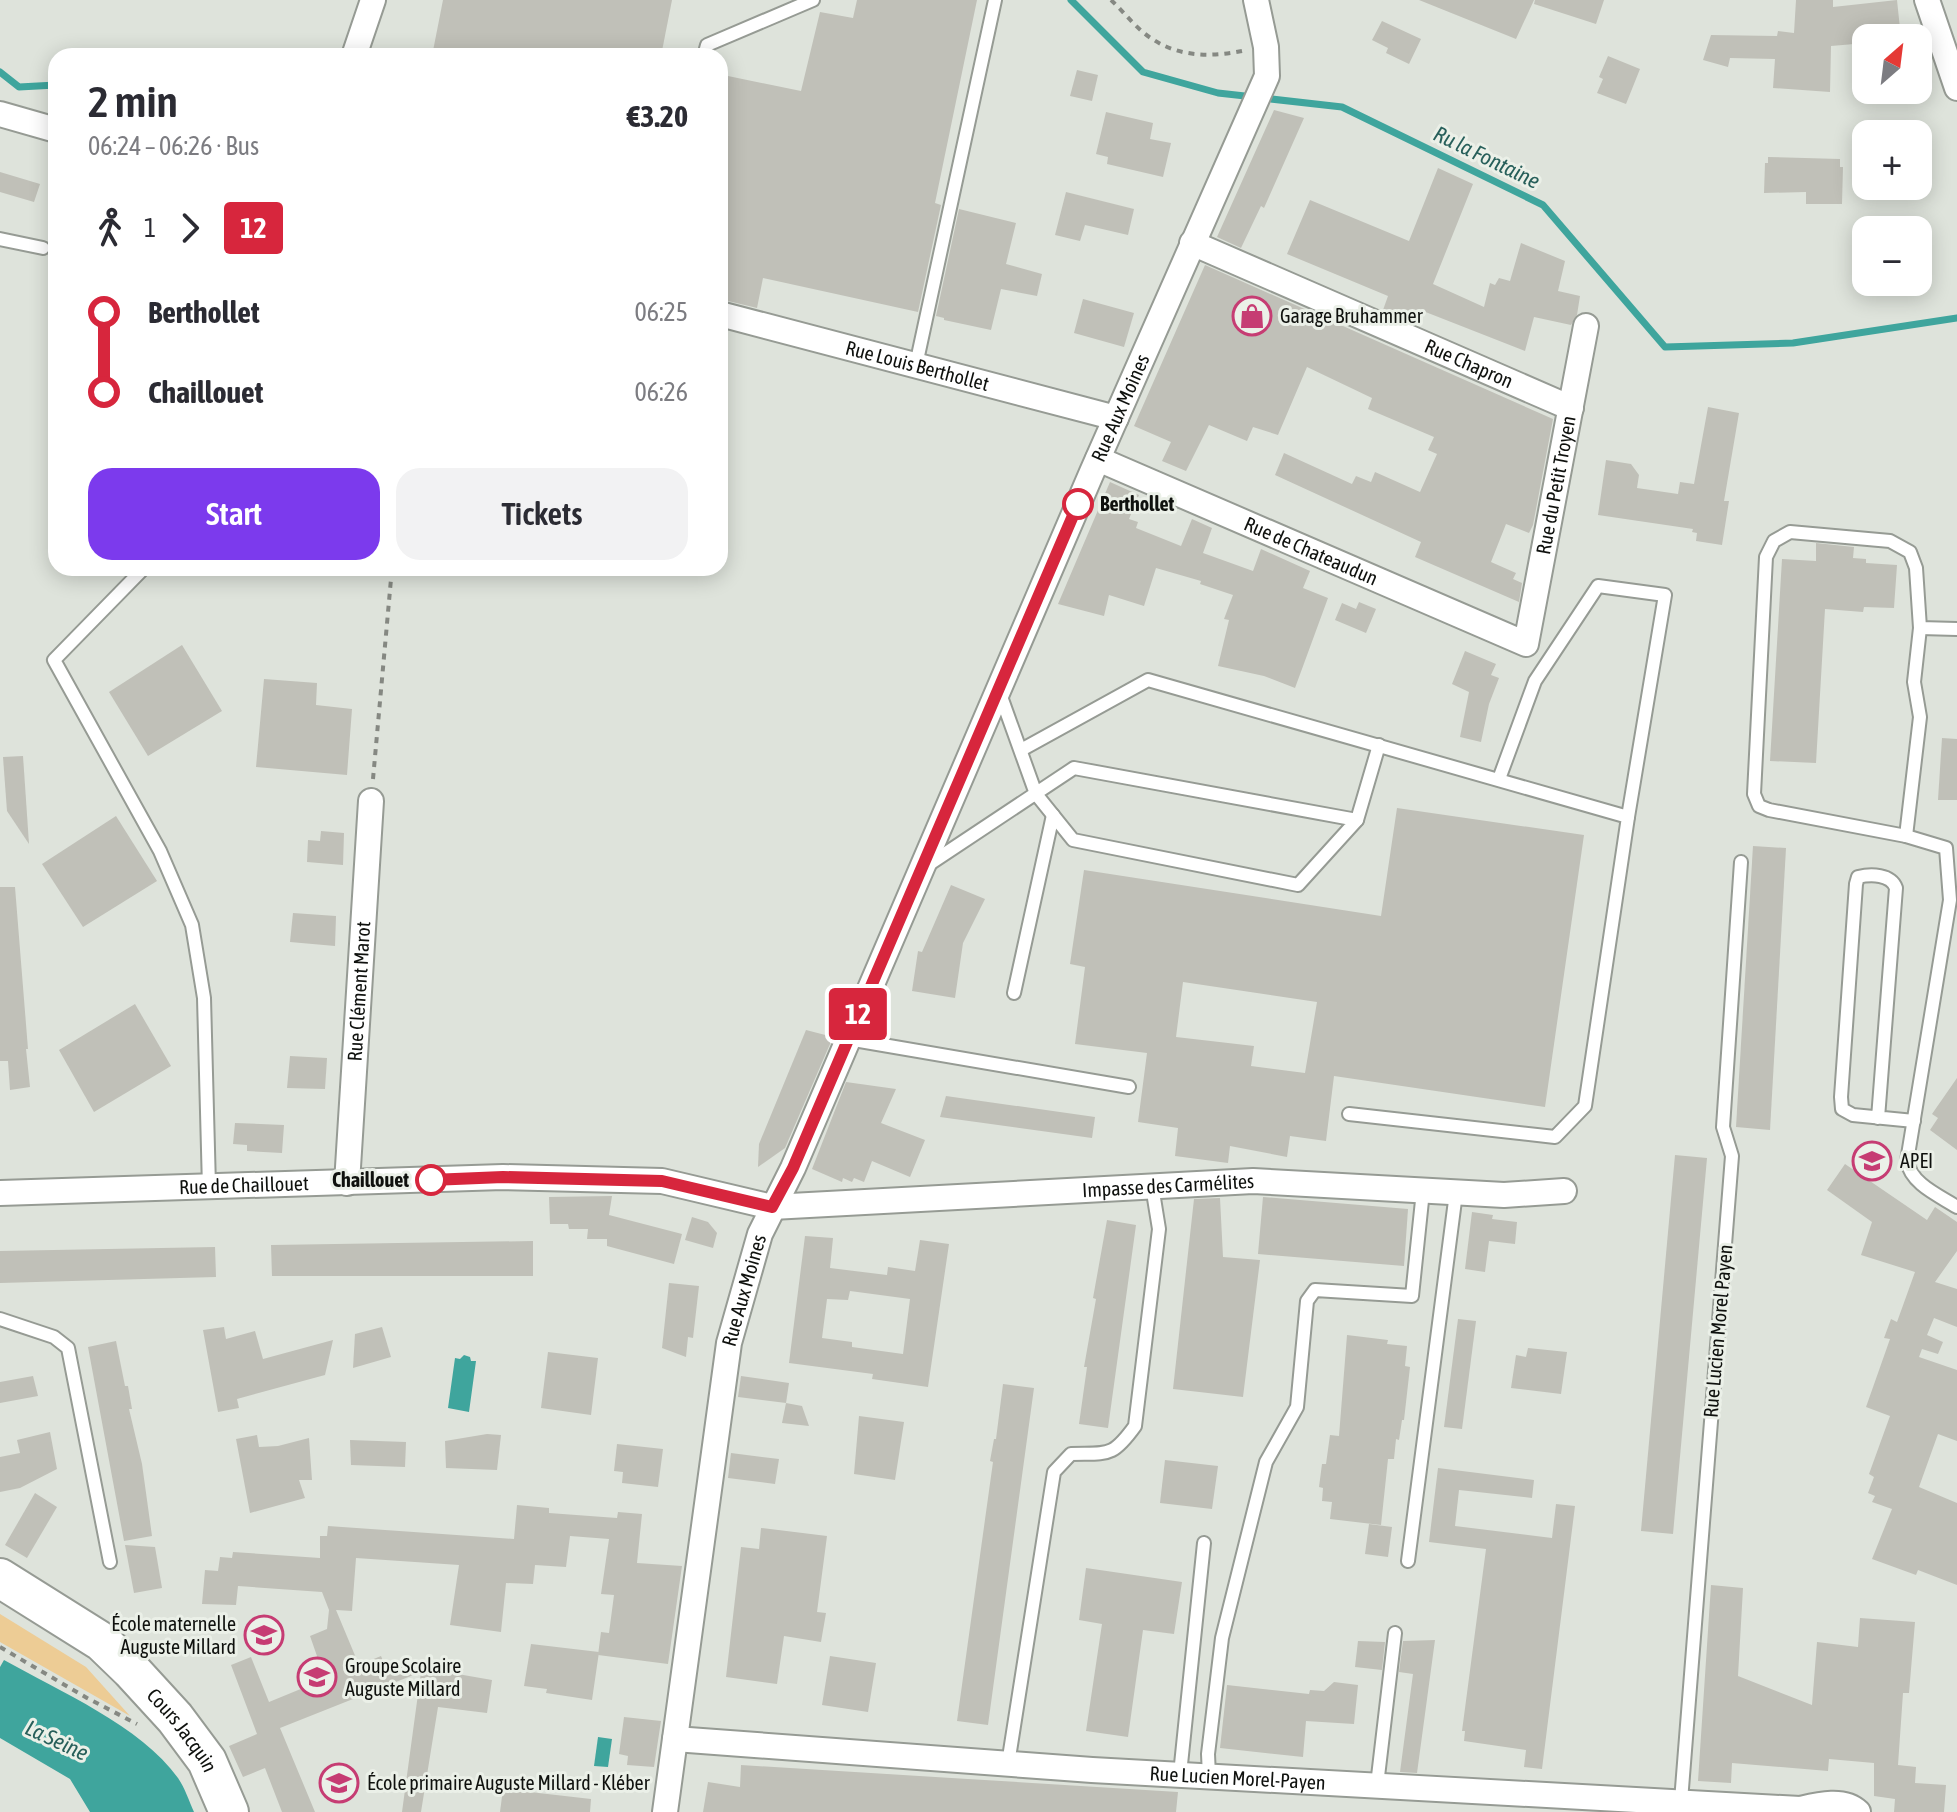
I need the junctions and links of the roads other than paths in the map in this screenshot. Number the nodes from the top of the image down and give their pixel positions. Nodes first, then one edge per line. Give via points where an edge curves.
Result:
1 (373, 0) edge
2 (813, 0) edge
3 (995, 0) edge
4 (1927, 0) edge
5 (1262, 2) edge
6 (357, 48) edge
7 (706, 48) edge
8 (1957, 88) edge
9 (0, 114) edge
10 (48, 128) edge
11 (0, 239) edge
12 (1192, 243) junction
13 (43, 248) dead end
14 (728, 316) edge
15 (1586, 326) dead end
16 (916, 365) junction
17 (1571, 408) junction
18 (1116, 418) junction
19 (1098, 459) junction
20 (136, 576) edge
21 (1920, 628) junction
22 (1957, 629) edge
23 (1526, 644) joint
24 (998, 688) junction
25 (1379, 745) junction
26 (1021, 750) junction
27 (1499, 779) junction
28 (1036, 794) junction
29 (371, 801) road end
30 (1053, 815) junction
31 (1628, 817) junction
32 (1357, 820) junction
33 (1906, 836) junction
34 (1952, 848) edge
35 (1741, 862) dead end
36 (919, 872) junction
37 (1014, 993) dead end
38 (848, 1039) junction
39 (1129, 1087) dead end
40 (1349, 1114) dead end
41 (1878, 1118) junction
42 (1914, 1121) junction
43 (347, 1183) junction
44 (1152, 1186) junction
45 (209, 1187) junction
46 (1423, 1191) junction
47 (1564, 1191) dead end
48 (0, 1193) edge
49 (1456, 1193) junction
50 (772, 1207) junction
51 (1957, 1207) edge
52 (0, 1319) edge
53 (1204, 1543) dead end
54 (1408, 1561) dead end
55 (110, 1562) dead end
56 (0, 1578) edge
57 (1395, 1633) dead end
58 (675, 1739) junction
59 (1008, 1764) junction
60 (1180, 1774) junction
61 (1209, 1776) junction
62 (1377, 1785) junction
63 (1681, 1801) junction
64 (1802, 1810) edge
65 (229, 1812) edge
66 (665, 1812) edge
67 (1858, 1812) edge

1 - 6 street
2 - 7 lane
3 - 16 lane
4 - 8 street
5 - 12 street, Rue Aux Moines via 1267,76
9 - 10 street
11 - 13 lane
12 - 17 street, Rue Chapron
12 - 18 street, Rue Aux Moines
14 - 16 street, Rue Louis Berthollet
15 - 17 street, Rue du Petit Troyen
16 - 18 street, Rue Louis Berthollet
17 - 23 street, Rue du Petit Troyen
18 - 19 street, Rue Aux Moines
19 - 23 street, Rue de Chateaudun
19 - 24 street, Rue Aux Moines
20 - 45 lane via 54,660 160,851 192,925 204,998
21 - 22 lane
21 - 33 lane via 1914,682 1920,717
21 - 33 lane via 1910,552 1890,541 1790,532 1774,541 1766,557 1754,794 1759,806
24 - 26 lane
24 - 36 street, Rue Aux Moines
25 - 26 lane via 1148,680
25 - 27 lane
25 - 32 lane
26 - 28 lane
27 - 31 lane
27 - 31 lane via 1535,681 1598,586 1665,595
28 - 30 lane
28 - 32 lane via 1074,768
28 - 36 lane
29 - 43 street, Rue Clément Marot
30 - 32 lane via 1073,840 1298,885
30 - 37 lane
31 - 40 lane via 1585,1106 1555,1137
33 - 34 lane
34 - 42 lane via 1950,900
35 - 63 lane, Rue Lucien Morel Payen via 1723,1127 1732,1156
36 - 38 street, Rue Aux Moines
38 - 39 lane
38 - 50 street, Rue Aux Moines
41 - 41 lane via 1896,888 1886,877 1862,876 1856,884 1841,1097 1842,1109
41 - 42 lane
42 - 51 lane via 1909,1173
43 - 45 street, Rue de Chaillouet
43 - 50 street, Rue de Chaillouet via 503,1177 662,1181
44 - 46 street, Impasse des Carmélites via 1253,1181
44 - 50 street, Impasse des Carmélites
44 - 59 lane via 1159,1229 1135,1426 1110,1453 1071,1454 1054,1472
45 - 48 street, Rue de Chaillouet
46 - 49 street, Impasse des Carmélites
46 - 61 lane via 1412,1296 1315,1290 1307,1301 1297,1407 1266,1462 1222,1638
47 - 49 street, Impasse des Carmélites
49 - 54 lane
50 - 58 street, Rue Aux Moines via 729,1343
52 - 55 lane via 54,1337 68,1348
53 - 60 lane
56 - 65 main road, Cours Jacquin via 102,1642 131,1670 207,1761
57 - 62 lane
58 - 59 street, Rue Lucien Morel-Payen
58 - 66 street, Rue Aux Moines
59 - 60 street, Rue Lucien Morel-Payen
60 - 61 street, Rue Lucien Morel-Payen
61 - 62 street, Rue Lucien Morel-Payen
62 - 63 street, Rue Lucien Morel-Payen
63 - 64 street, Rue Lucien Morel-Payen
64 - 67 street, Rue Lucien Morel-Payen via 1824,1803

